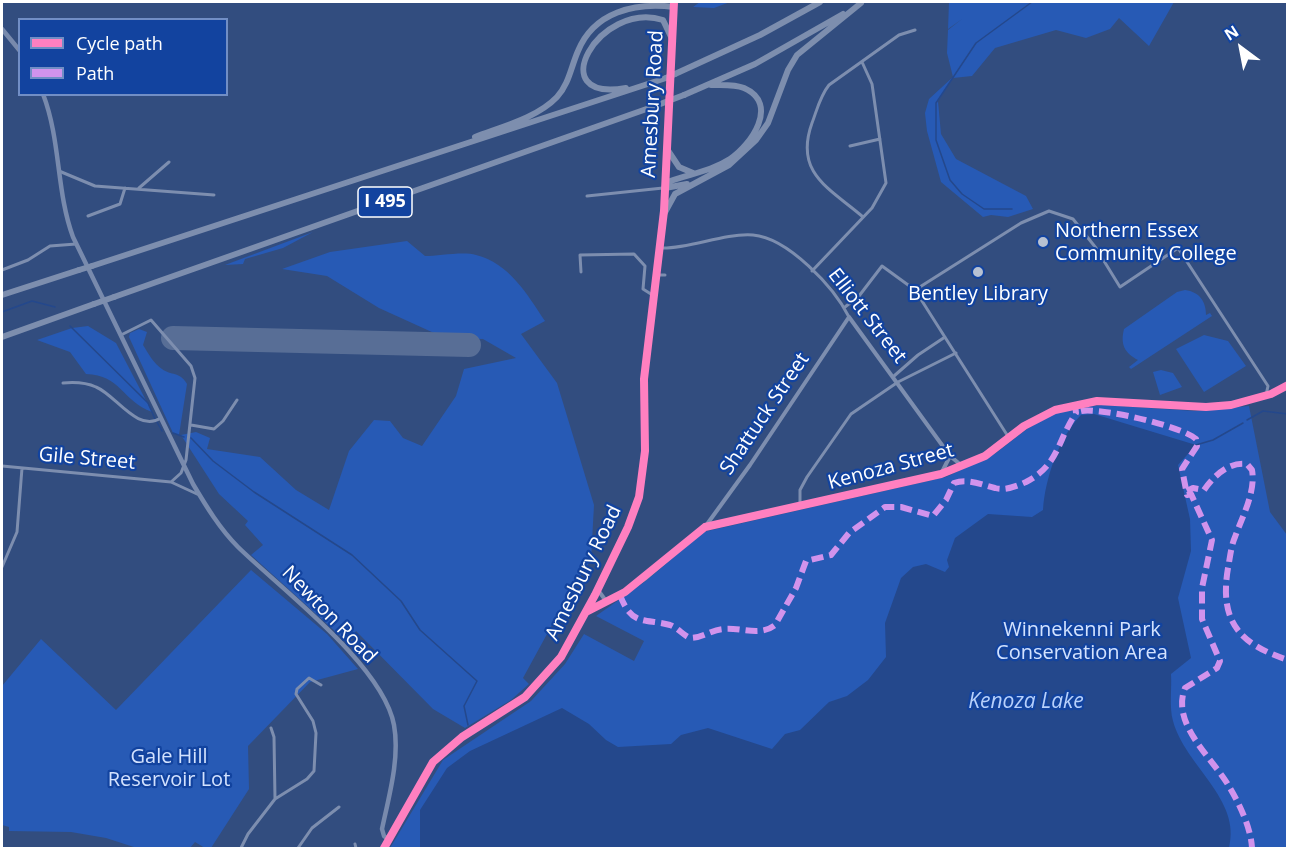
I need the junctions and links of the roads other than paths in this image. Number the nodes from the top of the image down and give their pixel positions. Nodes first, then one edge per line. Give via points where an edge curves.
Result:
1 (658, 2) edge
2 (820, 2) edge
3 (862, 2) edge
4 (674, 4) edge
5 (650, 5) junction
6 (655, 15) junction
7 (2, 29) edge
8 (915, 30) dead end
9 (673, 41) junction
10 (18, 49) edge
11 (862, 62) junction
12 (648, 84) junction
13 (707, 85) junction
14 (45, 96) edge
15 (881, 139) junction
16 (850, 146) dead end
17 (667, 149) junction
18 (425, 157) junction
19 (169, 162) dead end
20 (59, 171) junction
21 (697, 173) junction
22 (693, 183) junction
23 (665, 185) junction
24 (125, 188) junction
25 (137, 189) junction
26 (214, 195) dead end
27 (587, 196) dead end
28 (88, 216) dead end
29 (663, 216) junction
30 (863, 217) junction
31 (76, 244) junction
32 (660, 248) junction
33 (2, 270) edge
34 (812, 271) junction
35 (581, 272) dead end
36 (657, 275) junction
37 (664, 275) dead end
38 (915, 291) junction
39 (2, 295) edge
40 (654, 296) junction
41 (845, 307) junction
42 (849, 317) junction
43 (121, 335) junction
44 (2, 337) edge
45 (945, 337) junction
46 (956, 353) junction
47 (894, 376) junction
48 (898, 382) junction
49 (63, 383) dead end
50 (1287, 385) edge
51 (1264, 396) junction
52 (237, 400) dead end
53 (161, 418) junction
54 (190, 425) junction
55 (1009, 439) junction
56 (950, 456) junction
57 (2, 466) edge
58 (962, 466) junction
59 (184, 467) junction
60 (22, 468) junction
61 (941, 474) junction
62 (171, 482) junction
63 (199, 495) junction
64 (800, 507) junction
65 (705, 527) junction
66 (2, 567) edge
67 (598, 590) junction
68 (606, 601) junction
69 (586, 612) junction
70 (321, 685) dead end
71 (271, 728) dead end
72 (275, 799) junction
73 (339, 807) dead end
74 (390, 837) junction
75 (355, 844) dead end
76 (241, 849) edge
77 (298, 849) edge
78 (356, 849) edge
79 (384, 849) edge

1 - 5 highway
2 - 12 highway, I 495, bridge via 760,35
3 - 13 highway, I 495 via 805,38
3 - 22 highway via 797,55 768,123 756,140 729,165
4 - 5 highway
4 - 6 highway
4 - 9 main road, Amesbury Road
5 - 18 highway via 610,15 591,29 565,85 543,108
6 - 9 highway via 668,27
6 - 12 highway via 630,13 605,22 588,40 583,62 587,77 598,86 622,89
7 - 10 main road
8 - 11 street via 899,35
9 - 17 main road, Amesbury Road
11 - 15 street via 870,75
11 - 30 street via 825,90 806,150 808,163 818,178
12 - 18 highway, I 495
13 - 21 highway via 743,88 759,104 761,114 759,127 734,157
13 - 44 highway, I 495, bridge
14 - 20 main road, Newton Road
15 - 16 street
15 - 30 street via 886,183
17 - 21 highway via 679,167
17 - 23 main road, Amesbury Road
18 - 39 highway, I 495, bridge
19 - 25 street
20 - 24 street via 95,186
20 - 31 main road, Newton Road
21 - 23 highway
22 - 23 highway
22 - 29 highway via 671,198
23 - 27 street via 657,191
23 - 29 main road, Amesbury Road
24 - 25 street
24 - 28 street via 120,204
25 - 26 street
29 - 32 main road, Amesbury Road
30 - 34 street
31 - 33 street via 50,246
31 - 43 main road, Newton Road
32 - 34 street, Elliott Street via 752,235 781,245
32 - 36 main road, Amesbury Road
34 - 41 street, Elliott Street
35 - 40 street via 580,255 634,254 645,266 643,289
36 - 37 street
36 - 40 main road, Amesbury Road
38 - 41 street via 882,266 859,296
38 - 45 street
38 - 51 street via 1021,223 1049,211 1073,219 1120,287 1178,248 1268,386
40 - 67 main road, Amesbury Road via 644,379 642,479 628,527
41 - 42 street, Elliott Street
42 - 47 street, Elliott Street
42 - 65 street, Shattuck Street
43 - 53 main road, Newton Road
43 - 54 street via 151,320 191,366 195,378
45 - 46 street
45 - 47 street
46 - 48 street
46 - 55 street
47 - 48 street, Elliott Street
48 - 56 street, Elliott Street
48 - 64 street via 865,403 841,426 800,490
49 - 53 street via 96,387 145,421
50 - 51 street, Kenoza Street
51 - 55 street, Kenoza Street via 1217,406 1105,401 1075,404 1040,416
52 - 54 street via 214,429
53 - 59 main road, Newton Road
54 - 59 street
55 - 58 street, Kenoza Street
56 - 58 street, Elliott Street
56 - 61 street
57 - 60 street, Gile Street
58 - 61 street, Kenoza Street
59 - 62 street
59 - 63 main road, Newton Road
60 - 62 street, Gile Street
60 - 66 street via 17,532
61 - 64 street, Kenoza Street
62 - 63 street, Gile Street
63 - 74 main road, Newton Road via 237,546 334,636 381,692 392,715 395,738 382,829 384,836
64 - 65 street, Kenoza Street
65 - 68 street, Kenoza Street via 646,578
67 - 68 street
67 - 69 main road, Amesbury Road
68 - 69 street, Kenoza Street
69 - 74 main road, Amesbury Road via 561,657 531,692 446,748 433,762
70 - 72 street via 309,678 296,694 316,733 314,771
71 - 72 street
72 - 76 street
73 - 77 street via 312,828
74 - 79 main road, Amesbury Road
75 - 78 street

